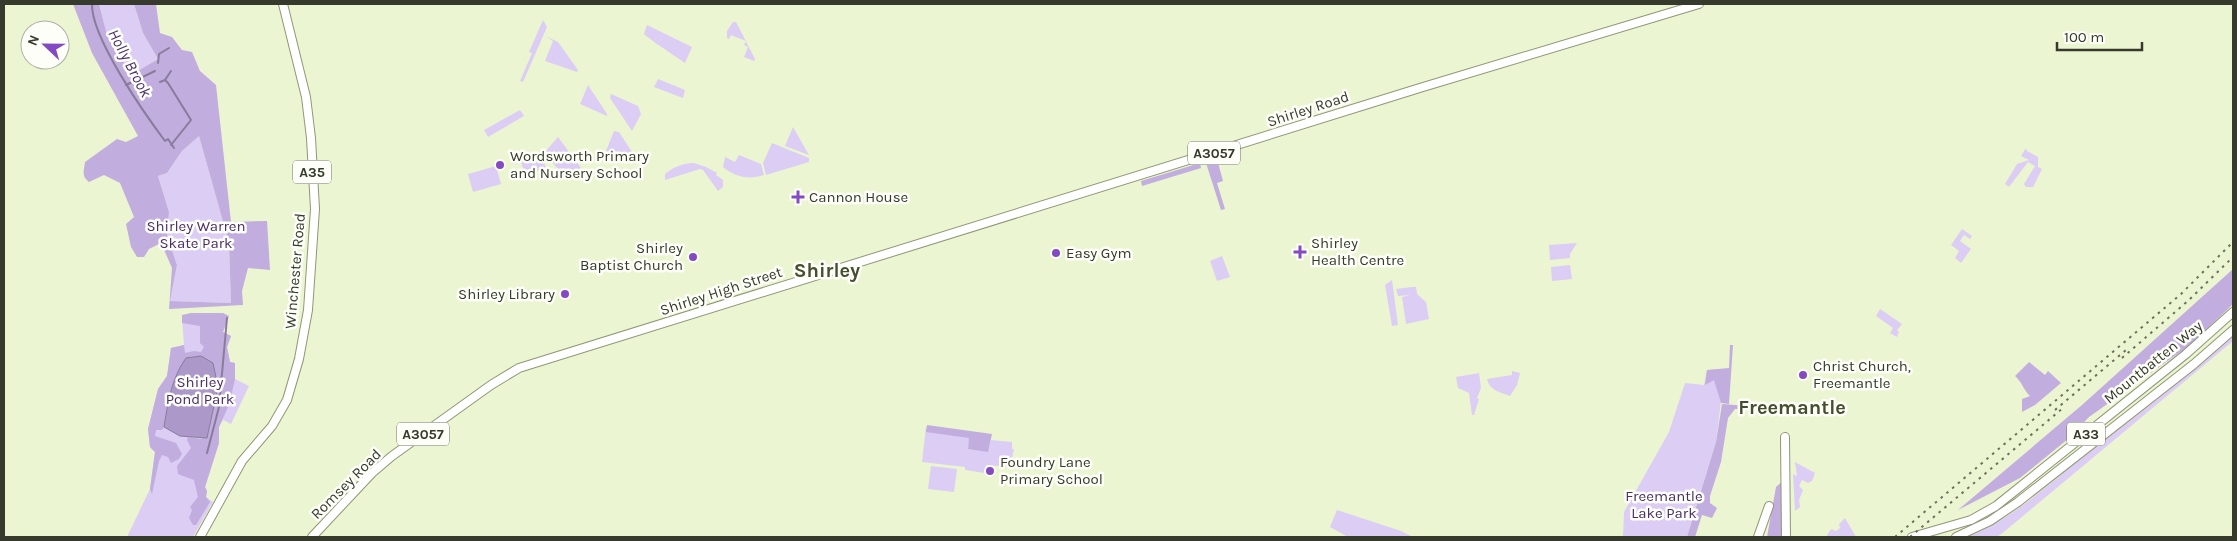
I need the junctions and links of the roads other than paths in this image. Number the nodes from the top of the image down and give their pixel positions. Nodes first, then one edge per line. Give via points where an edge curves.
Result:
1 (283, 4) edge
2 (1699, 4) edge
3 (926, 242) joint
4 (2233, 312) edge
5 (2233, 330) edge
6 (553, 357) joint
7 (1786, 437) dead end
8 (1769, 506) dead end
9 (210, 518) junction
10 (200, 537) edge
11 (207, 537) edge
12 (312, 537) edge
13 (1758, 537) edge
14 (1786, 537) edge
15 (1912, 537) edge
16 (1956, 537) edge

1 - 9 main road, Winchester Road / A35 via 306,97 311,138 315,209 308,310 300,359 287,400 272,426 242,461
2 - 3 main road, Shirley Road / A3057
3 - 6 main road, Shirley High Street / A3057
4 - 15 main road, Mountbatten Way / A33 via 2197,345 2011,495 1971,520
5 - 16 main road, Mountbatten Way / A33 via 2018,502 1990,521
6 - 12 main road, Romsey Road / A3057 via 511,372 392,456
7 - 14 main road
8 - 13 main road
9 - 10 main road, Winchester Road / A35
9 - 11 main road, Winchester Road / A35

